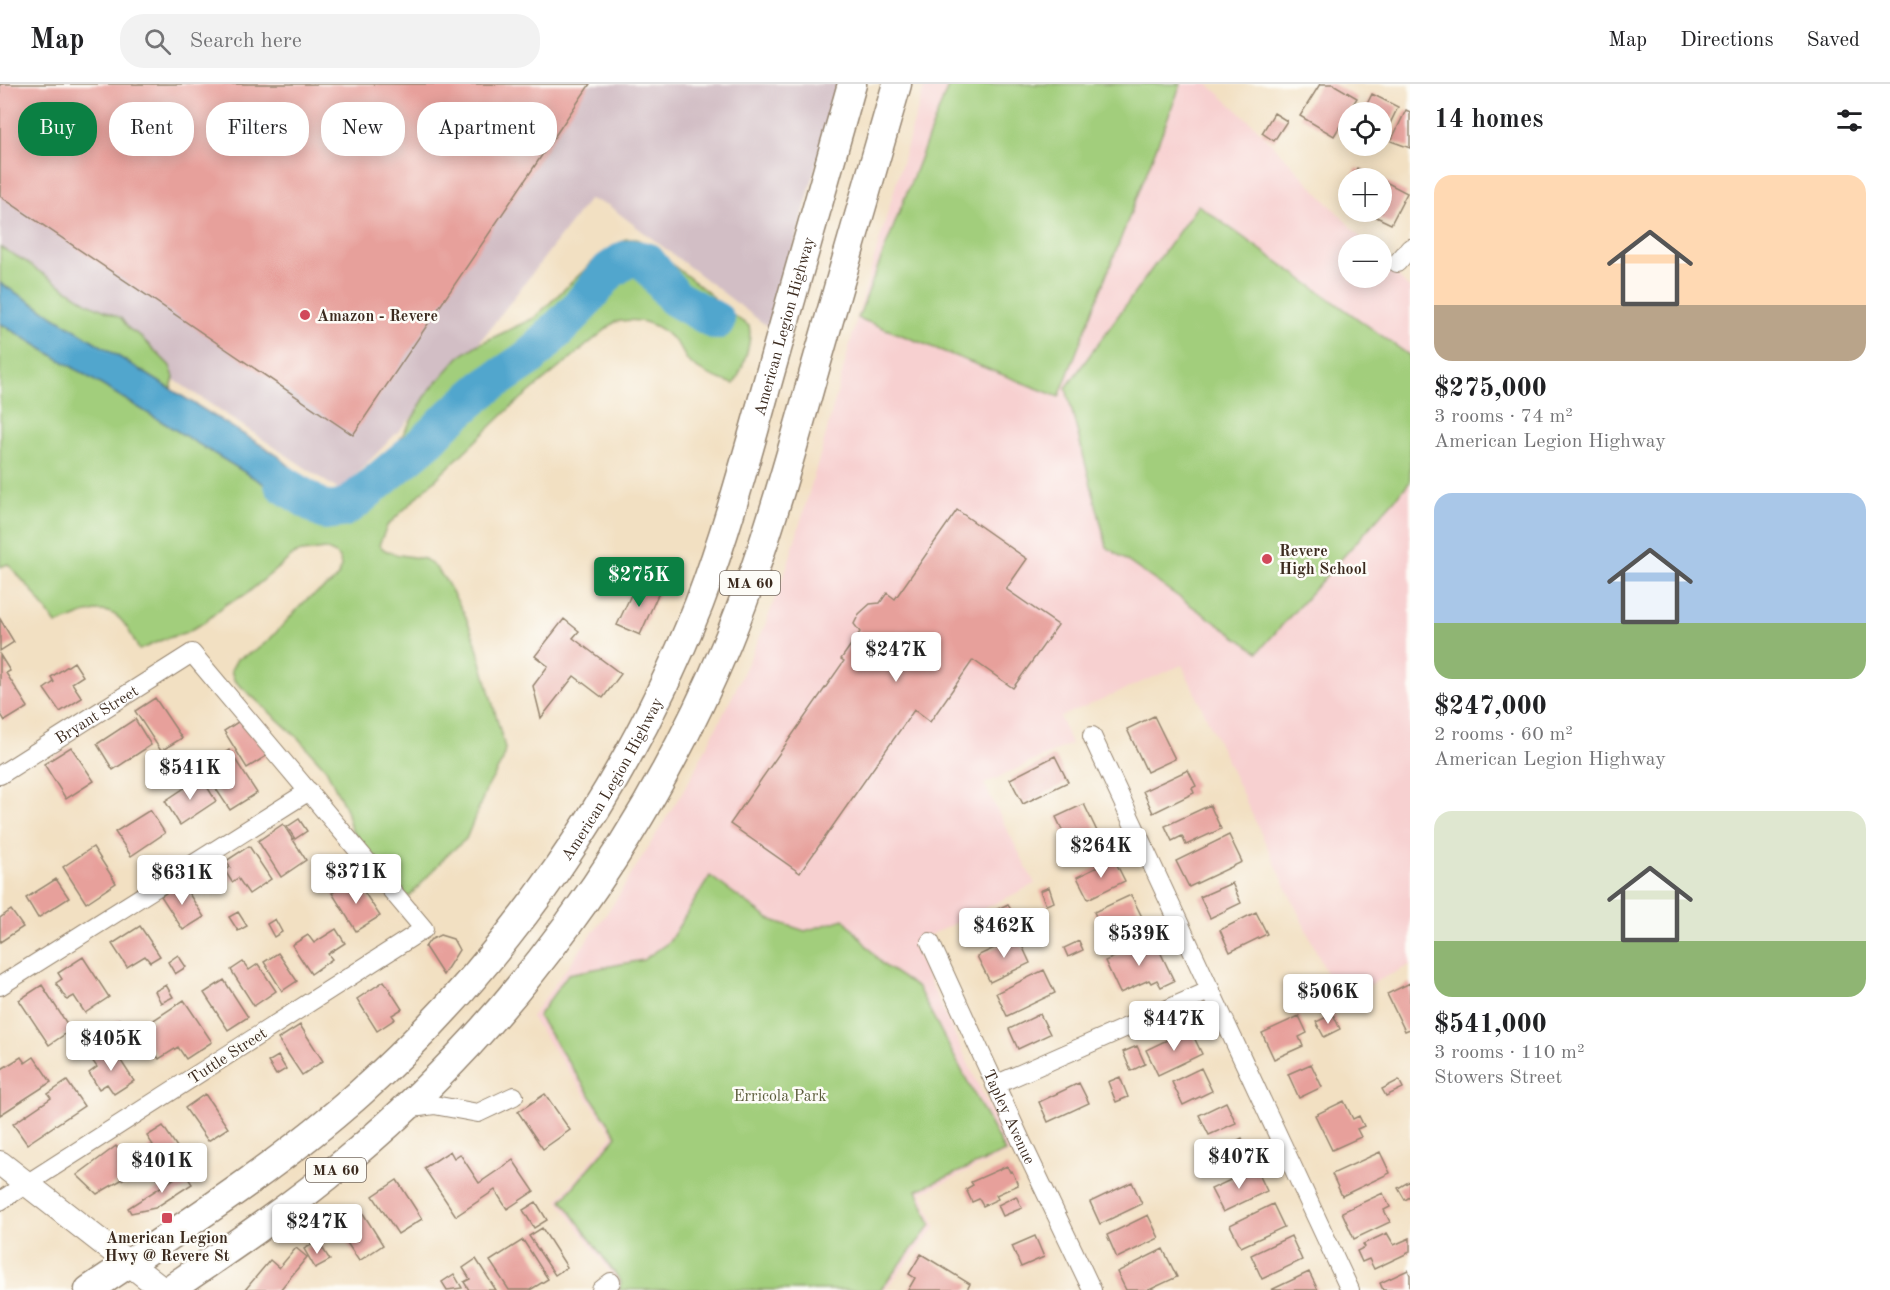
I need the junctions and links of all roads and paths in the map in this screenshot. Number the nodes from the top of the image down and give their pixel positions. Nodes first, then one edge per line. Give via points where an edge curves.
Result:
1 (852, 84) edge
2 (897, 84) edge
3 (1410, 248) edge
4 (1397, 263) dead end
5 (1092, 736) dead end
6 (0, 775) edge
7 (309, 791) junction
8 (930, 942) dead end
9 (0, 986) edge
10 (1210, 990) junction
11 (995, 1085) junction
12 (514, 1096) dead end
13 (405, 1109) junction
14 (0, 1163) edge
15 (26, 1184) junction
16 (0, 1201) edge
17 (128, 1263) junction
18 (89, 1290) edge
19 (163, 1290) edge
20 (169, 1290) edge
21 (1092, 1290) edge
22 (1350, 1290) edge

1 - 17 highway, American Legion Highway / MA 60 via 712,568 668,674 597,807 488,960 385,1070 261,1173
2 - 13 highway, MA 60 via 766,535 734,625 696,712 641,814 580,908 509,999
3 - 4 street
5 - 10 street
6 - 7 street, Bryant Street via 192,652
7 - 9 street
7 - 15 street, Tuttle Street via 424,929
8 - 11 street, Tapley Avenue
10 - 11 street
10 - 22 street
11 - 21 street, Tapley Avenue
12 - 13 street via 478,1113 434,1105
13 - 20 highway, MA 60 via 318,1184
14 - 15 main road
15 - 16 street, Tuttle Street
15 - 17 main road
17 - 18 highway, American Legion Highway / MA 60
17 - 19 main road

